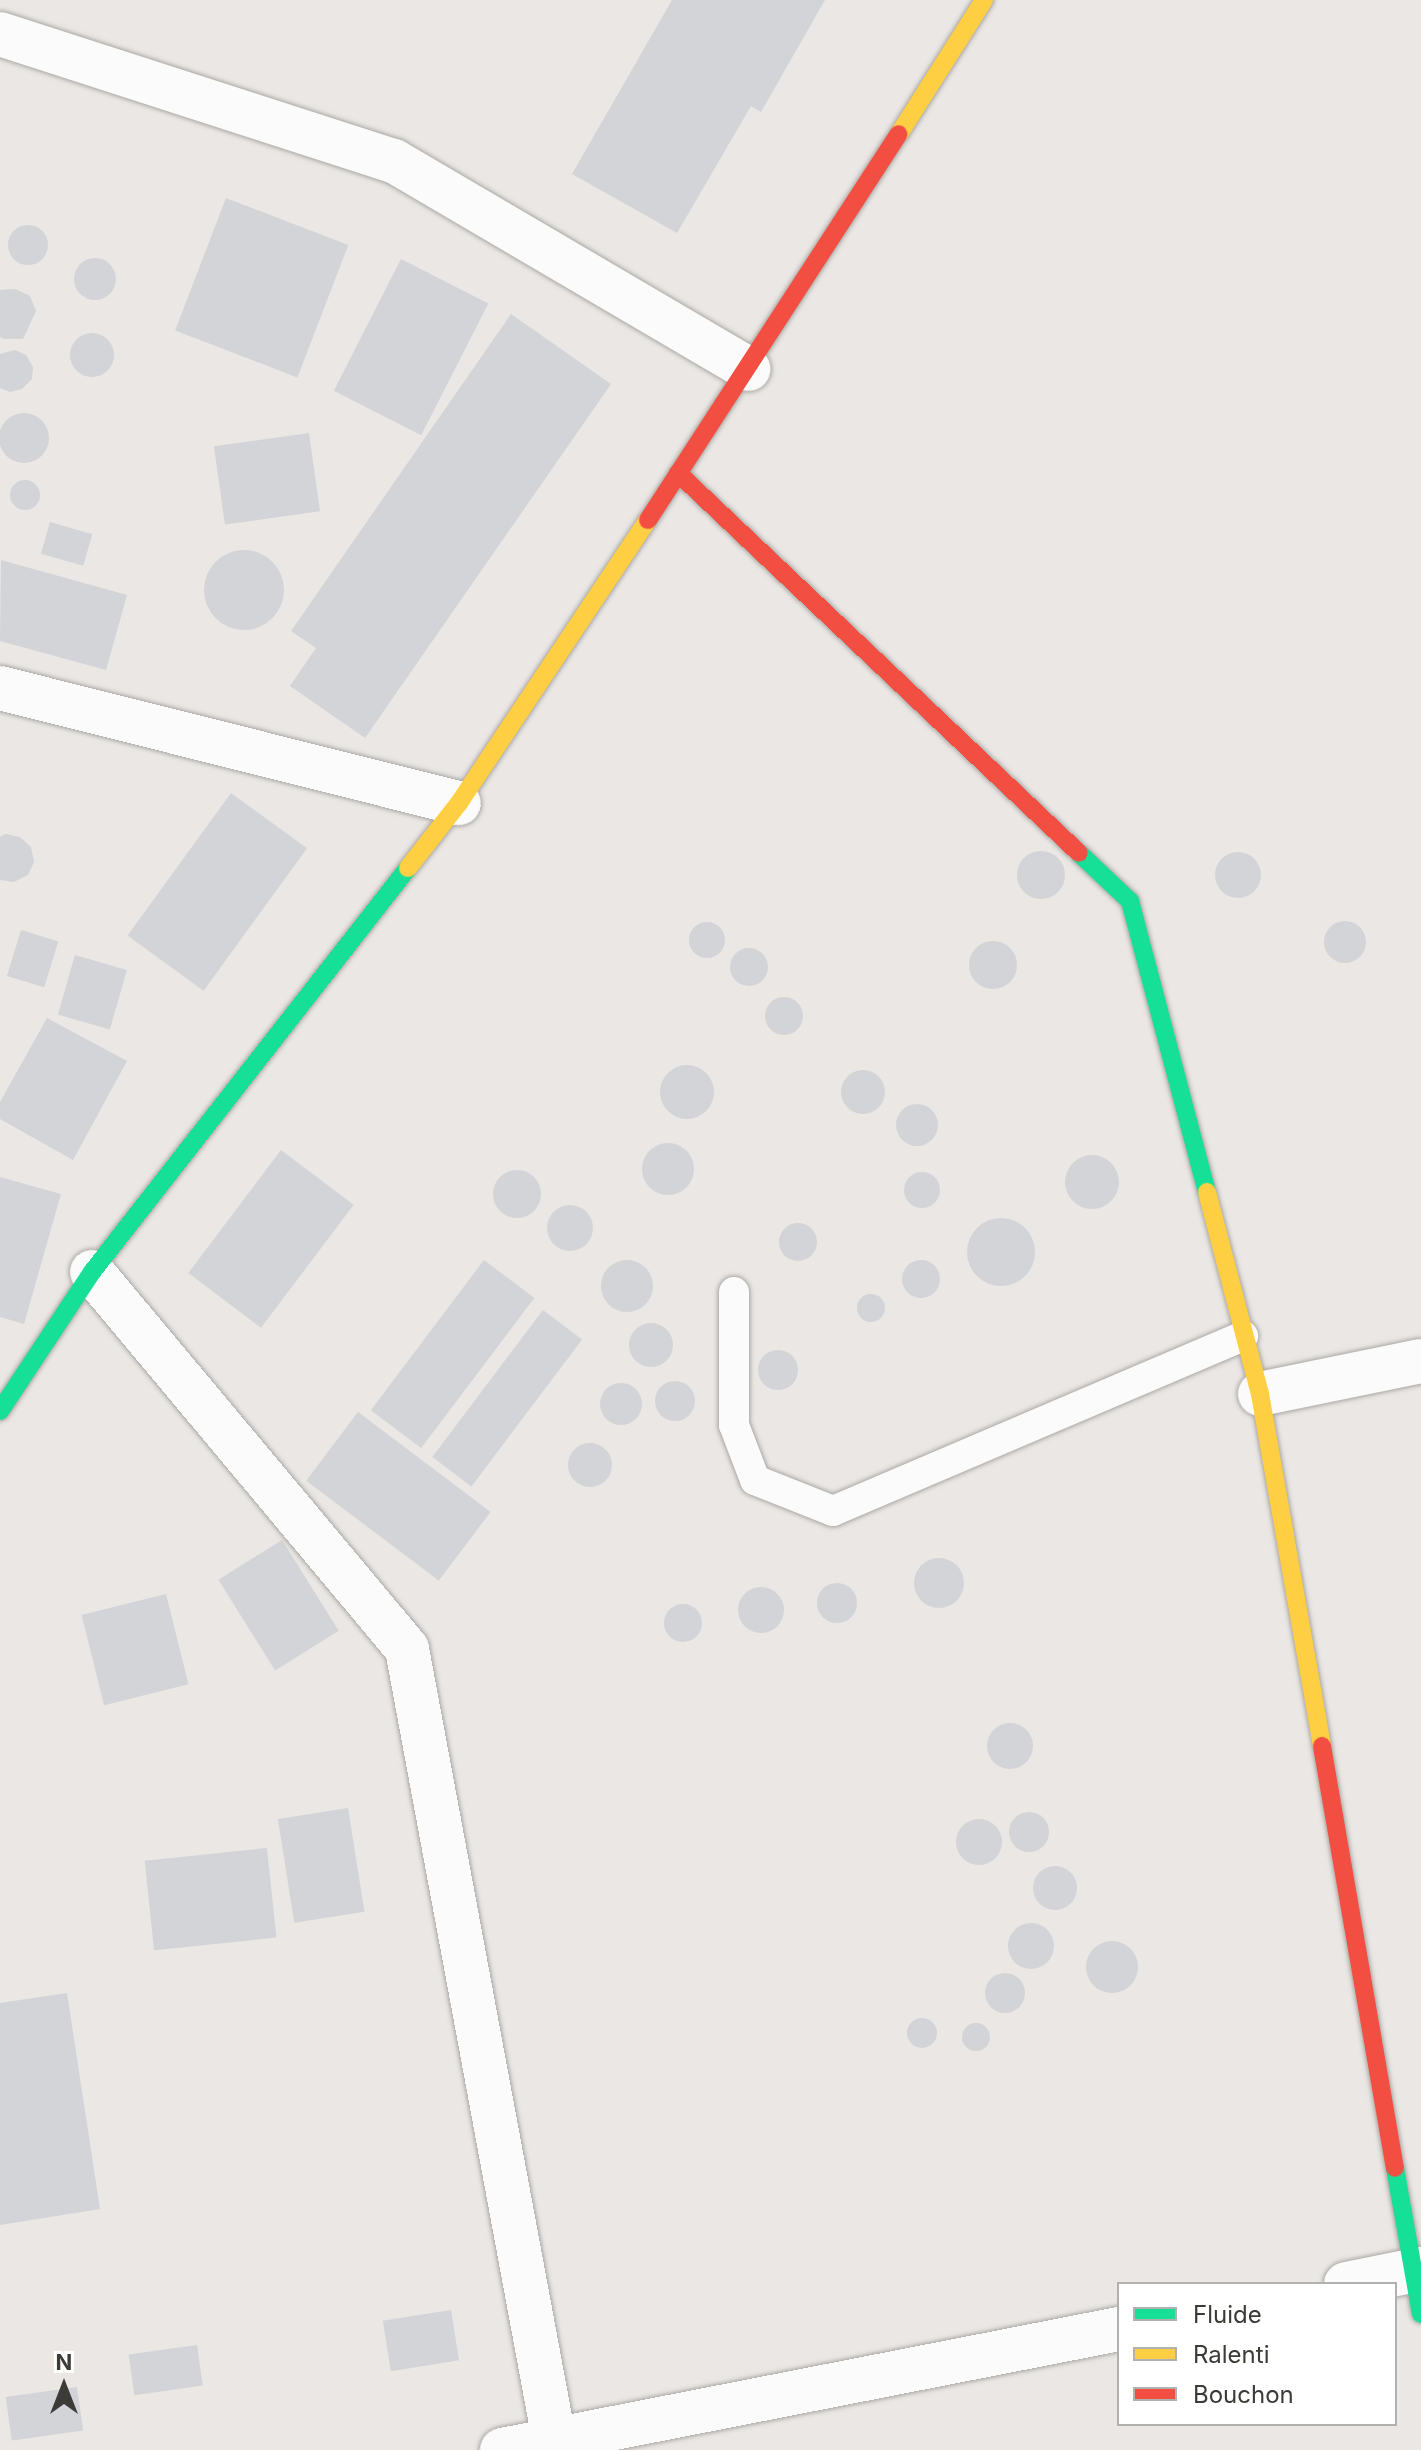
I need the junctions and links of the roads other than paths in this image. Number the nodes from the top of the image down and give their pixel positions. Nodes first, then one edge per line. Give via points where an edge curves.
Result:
1 (984, 0) edge
2 (0, 34) edge
3 (749, 369) junction
4 (678, 473) junction
5 (0, 688) edge
6 (459, 803) junction
7 (92, 1272) junction
8 (734, 1292) dead end
9 (1243, 1336) junction
10 (1421, 1361) edge
11 (1260, 1394) junction
12 (0, 1411) edge
13 (1417, 2270) edge
14 (1356, 2282) edge
15 (1421, 2314) edge
16 (1117, 2329) edge
17 (555, 2445) edge
18 (502, 2450) edge

1 - 3 street
2 - 3 street via 394,161
3 - 4 street
4 - 6 street
4 - 9 street via 1130,901
5 - 6 street
6 - 7 street
7 - 12 street
7 - 17 street via 407,1649
8 - 9 lane via 734,1425 755,1480 833,1511
9 - 11 street
10 - 11 street
11 - 13 street
13 - 14 street
13 - 15 street
16 - 17 street
17 - 18 street

